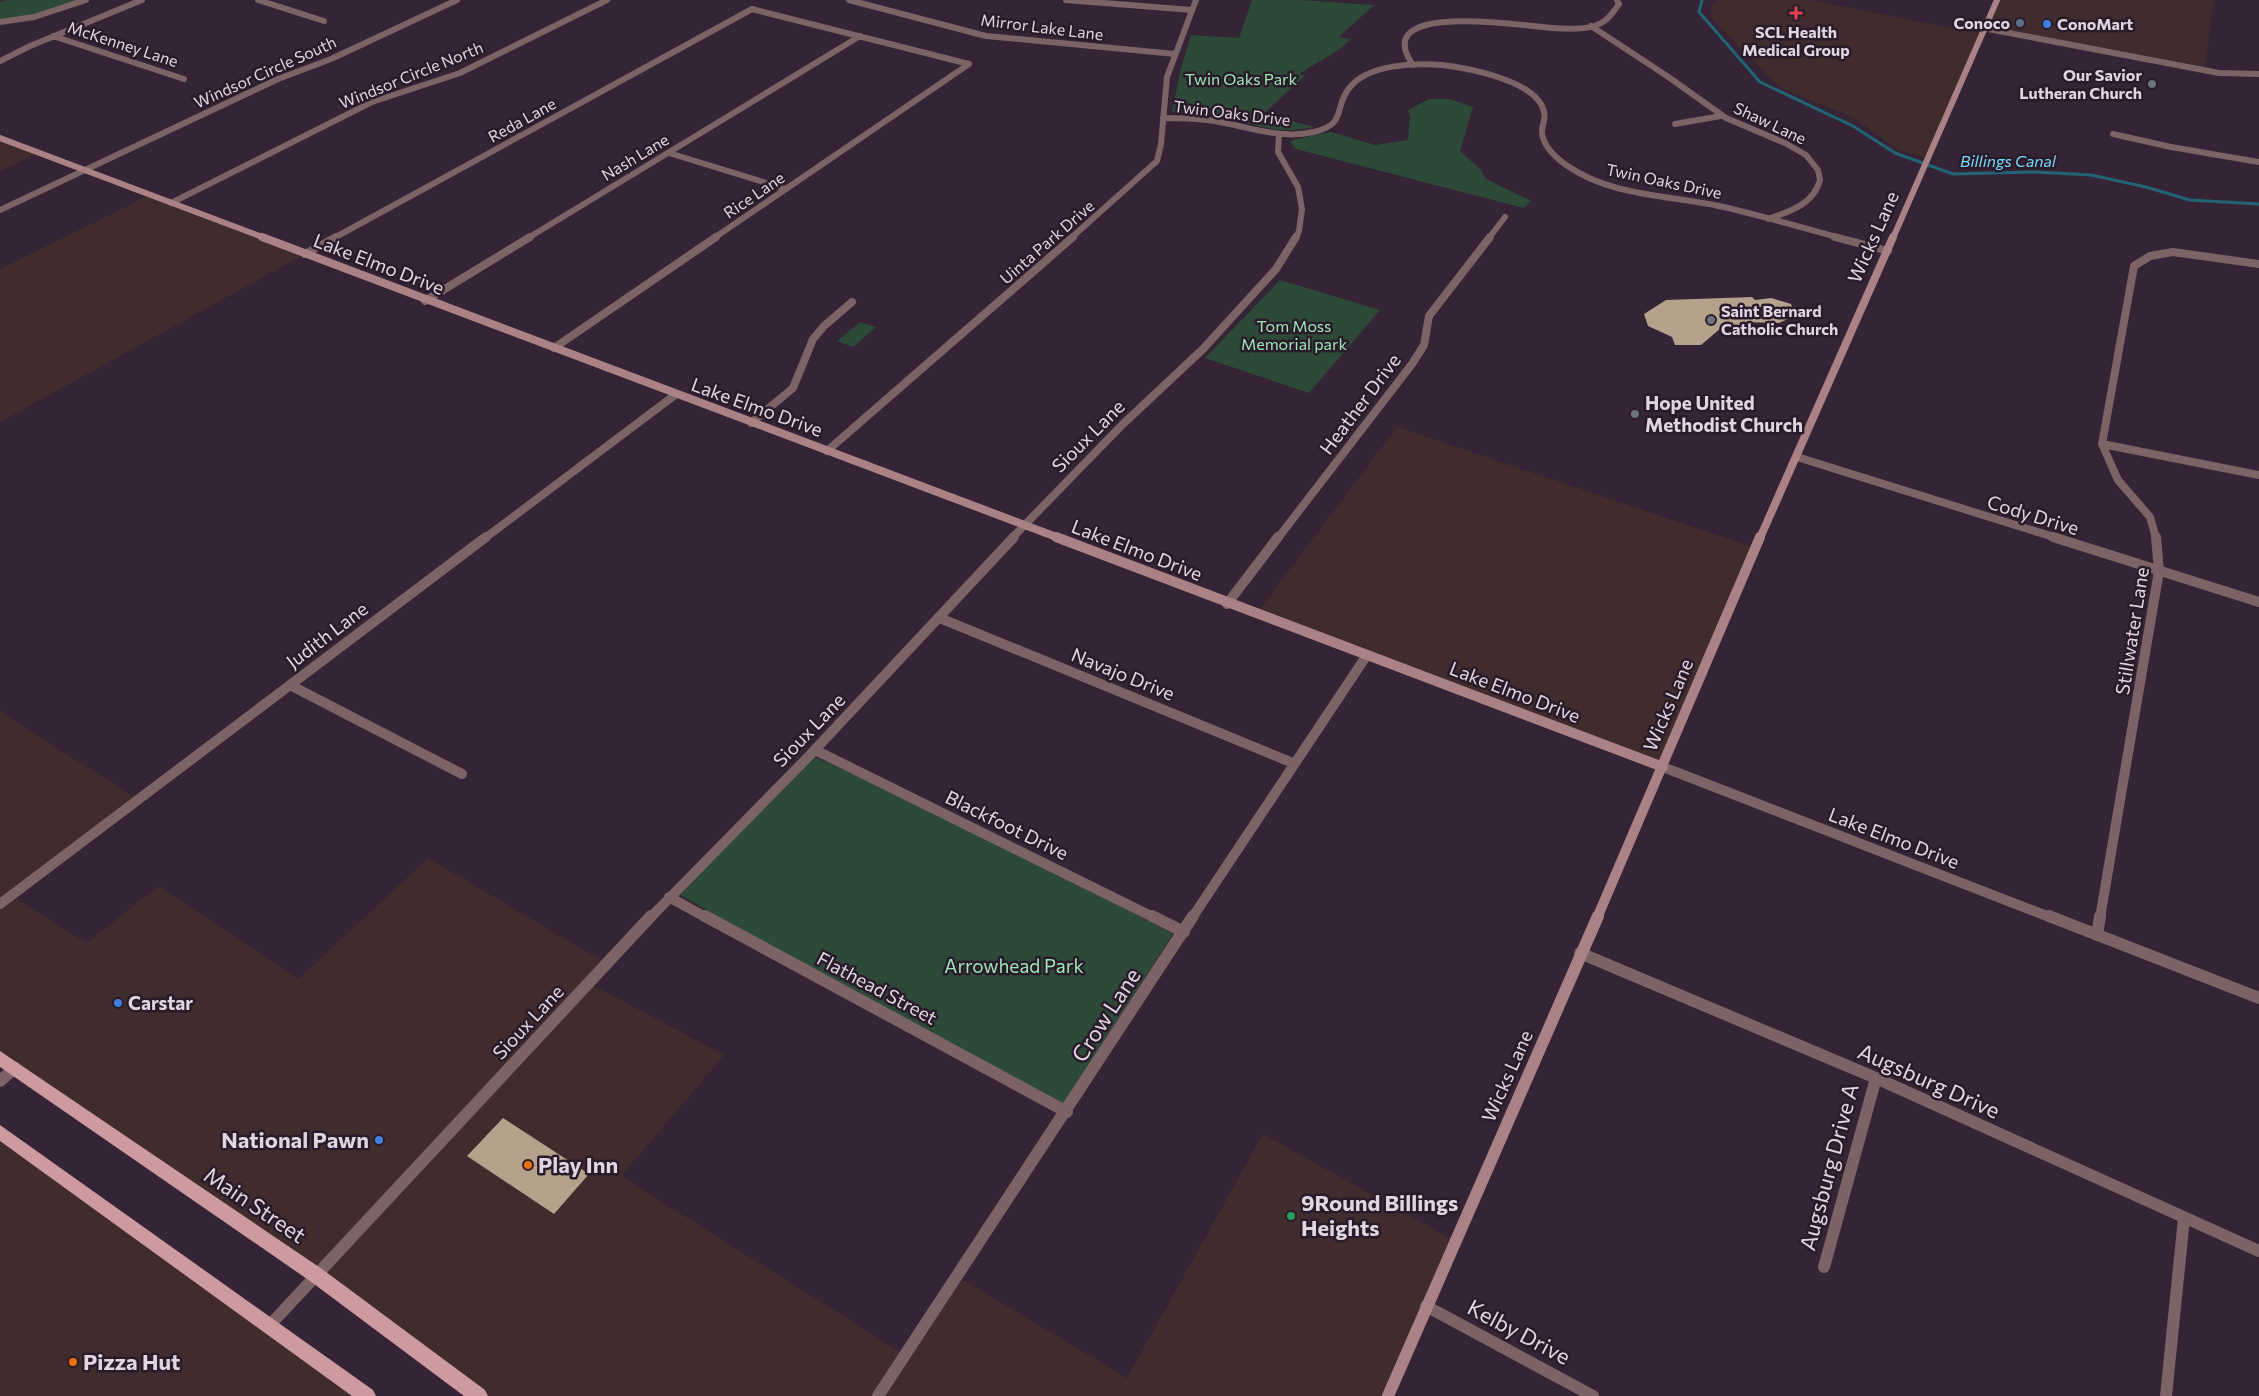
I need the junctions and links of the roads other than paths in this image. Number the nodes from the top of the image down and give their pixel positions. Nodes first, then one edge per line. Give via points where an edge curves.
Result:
1 (86, 0) edge
2 (142, 0) edge
3 (258, 0) edge
4 (457, 0) edge
5 (607, 0) edge
6 (850, 0) edge
7 (1066, 0) edge
8 (1196, 0) edge
9 (1617, 0) edge
10 (1997, 0) edge
11 (1192, 10) junction
12 (324, 21) dead end
13 (0, 22) edge
14 (1592, 26) junction
15 (1983, 28) junction
16 (53, 36) junction
17 (860, 36) junction
18 (1175, 54) junction
19 (0, 61) edge
20 (1413, 65) junction
21 (2259, 74) edge
22 (184, 79) dead end
23 (1722, 116) junction
24 (1163, 118) junction
25 (1675, 124) dead end
26 (2113, 134) dead end
27 (1280, 135) junction
28 (0, 138) edge
29 (669, 152) junction
30 (2259, 162) edge
31 (84, 170) junction
32 (786, 189) junction
33 (171, 203) junction
34 (0, 210) edge
35 (1505, 217) dead end
36 (1768, 219) junction
37 (1888, 251) junction
38 (305, 254) junction
39 (2259, 264) edge
40 (425, 301) junction
41 (852, 302) dead end
42 (554, 348) junction
43 (675, 395) junction
44 (751, 423) junction
45 (2102, 444) junction
46 (827, 451) junction
47 (1797, 457) junction
48 (2259, 475) edge
49 (1024, 525) junction
50 (2160, 571) junction
51 (2259, 602) edge
52 (1227, 604) junction
53 (940, 618) junction
54 (1367, 655) junction
55 (290, 686) junction
56 (814, 750) junction
57 (1293, 763) junction
58 (1663, 767) junction
59 (462, 774) dead end
60 (668, 897) junction
61 (0, 904) edge
62 (1184, 932) junction
63 (2097, 935) junction
64 (1580, 953) junction
65 (2259, 998) edge
66 (0, 1058) edge
67 (15, 1068) junction
68 (1876, 1078) junction
69 (0, 1081) edge
70 (1067, 1112) junction
71 (0, 1132) edge
72 (2184, 1218) junction
73 (2259, 1251) edge
74 (1824, 1267) dead end
75 (316, 1275) junction
76 (1426, 1306) junction
77 (270, 1326) junction
78 (368, 1396) edge
79 (480, 1396) edge
80 (878, 1396) edge
81 (1388, 1396) edge
82 (1593, 1396) edge
83 (2166, 1396) edge

1 - 13 street via 34,17
2 - 16 street
3 - 12 street
4 - 31 street, Windsor Circle South
5 - 33 street, Windsor Circle North via 460,73 372,102
6 - 18 street, Mirror Lake Lane via 986,36
7 - 11 street
8 - 11 street, Uinta Park Drive
9 - 14 street via 1616,12
10 - 15 main road, Wicks Lane
11 - 18 street, Uinta Park Drive
14 - 20 street via 1557,29 1472,17 1428,22 1412,29 1402,39 1404,55
14 - 23 street, Shaw Lane
15 - 21 street via 2218,73
15 - 37 main road, Wicks Lane
16 - 19 street
16 - 22 street, McKenney Lane
17 - 29 street, Nash Lane
17 - 32 street, Rice Lane via 968,64
17 - 38 street, Reda Lane via 752,9
18 - 24 street, Uinta Park Drive via 1167,77
20 - 27 street, Twin Oaks Drive via 1383,70 1352,86 1337,121 1328,126 1316,132
20 - 36 street, Twin Oaks Drive via 1472,69 1499,77 1537,98 1544,110 1542,134 1548,148 1586,177
23 - 25 street
23 - 36 street, Shaw Lane via 1785,143 1810,158 1818,170 1820,184 1816,194
24 - 27 street, Twin Oaks Drive via 1216,121
24 - 46 street, Uinta Park Drive via 1157,161 1144,175
26 - 30 street
27 - 49 street, Sioux Lane via 1278,152 1298,188 1302,209 1299,231 1291,248 1276,270 1203,349 1122,425
28 - 31 main road, Lake Elmo Drive
29 - 32 street
29 - 40 street, Nash Lane
31 - 33 main road, Lake Elmo Drive
31 - 34 street, Windsor Circle South
32 - 42 street, Rice Lane
33 - 38 main road, Lake Elmo Drive
35 - 52 street, Heather Drive via 1429,316 1424,345 1412,364
36 - 37 street, Twin Oaks Drive
37 - 47 main road, Wicks Lane
38 - 40 main road, Lake Elmo Drive
39 - 45 street via 2173,252 2150,256 2134,266
40 - 42 main road, Lake Elmo Drive
41 - 44 street via 813,338 801,375 792,389
42 - 43 main road, Lake Elmo Drive
43 - 44 main road, Lake Elmo Drive
43 - 55 street, Judith Lane
44 - 46 main road, Lake Elmo Drive
45 - 48 street
45 - 50 street, Stillwater Lane via 2118,480 2150,517 2158,544
46 - 49 main road, Lake Elmo Drive
47 - 50 street, Cody Drive
47 - 58 main road, Wicks Lane via 1748,564
49 - 52 main road, Lake Elmo Drive
49 - 53 street, Sioux Lane
50 - 51 street, Cody Drive
50 - 63 street, Stillwater Lane
52 - 54 main road, Lake Elmo Drive
53 - 56 street, Sioux Lane
53 - 57 street, Navajo Drive
54 - 57 street, Crow Lane
54 - 58 main road, Lake Elmo Drive
55 - 59 street
55 - 61 street, Judith Lane
56 - 60 street, Sioux Lane
56 - 62 street, Blackfoot Drive
57 - 62 street, Crow Lane
58 - 63 street, Lake Elmo Drive
58 - 64 main road, Wicks Lane
60 - 70 street, Flathead Street
60 - 75 street, Sioux Lane
62 - 70 street, Crow Lane
63 - 65 street, Lake Elmo Drive
64 - 68 street, Augsburg Drive
64 - 76 main road, Wicks Lane
66 - 67 main road, Main Street
67 - 69 street
67 - 75 main road, Main Street
68 - 72 street, Augsburg Drive
68 - 74 street, Augsburg Drive A
70 - 80 street, Crow Lane
71 - 77 main road
72 - 73 street, Augsburg Drive
72 - 83 street
75 - 77 street, Sioux Lane
75 - 79 main road, Main Street
76 - 81 main road, Wicks Lane
76 - 82 street, Kelby Drive
77 - 78 main road

